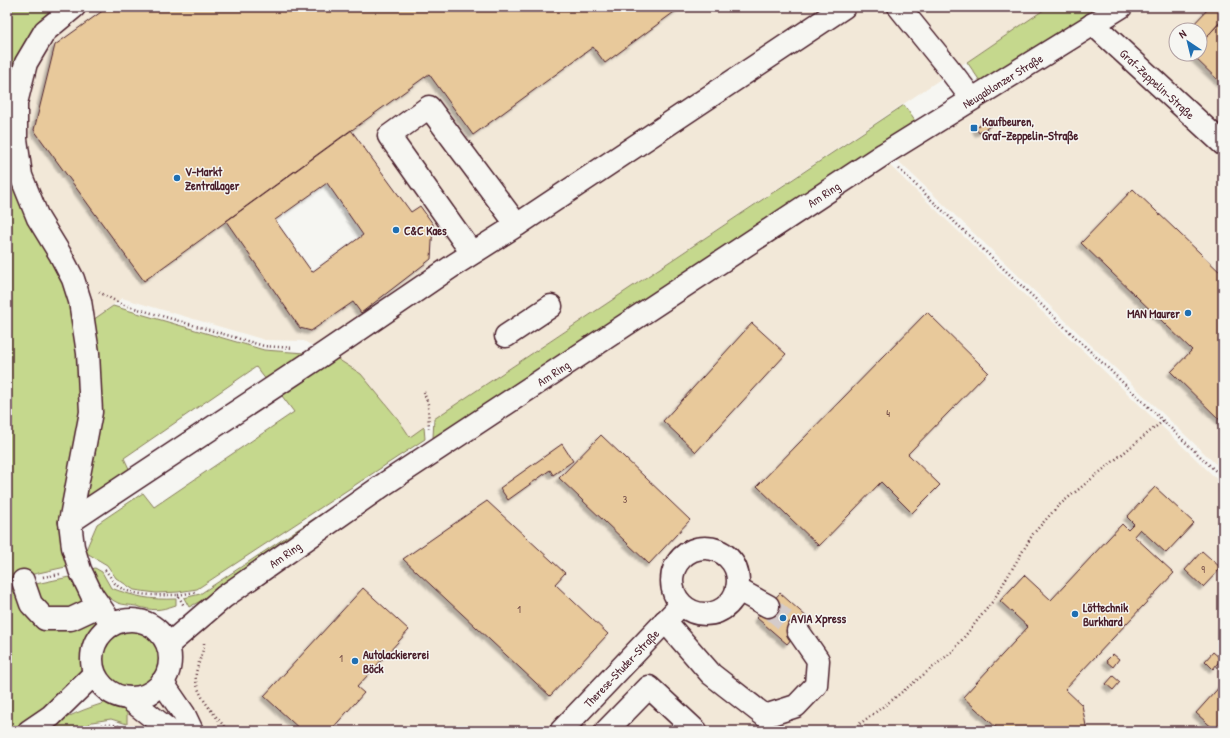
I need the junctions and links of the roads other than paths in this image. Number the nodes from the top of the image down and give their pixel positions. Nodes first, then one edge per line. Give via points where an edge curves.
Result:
1 (74, 7) edge
2 (844, 7) edge
3 (899, 7) edge
4 (1121, 7) edge
5 (1093, 24) junction
6 (972, 99) junction
7 (1223, 144) edge
8 (884, 154) joint
9 (517, 226) junction
10 (472, 253) junction
11 (551, 306) dead end
12 (506, 336) dead end
13 (70, 522) junction
14 (23, 581) dead end
15 (737, 589) junction
16 (682, 604) junction
17 (99, 606) junction
18 (768, 606) tunnel mouth
19 (665, 621) junction
20 (112, 624) junction
21 (798, 631) tunnel mouth
22 (162, 638) junction
23 (94, 674) junction
24 (162, 682) junction
25 (119, 695) junction
26 (51, 716) junction
27 (29, 731) edge
28 (170, 731) edge
29 (192, 731) edge
30 (561, 731) edge
31 (606, 731) edge
32 (696, 731) edge

1 - 13 street via 45,31 26,63 16,103 16,139 21,176 38,218 74,279 88,353 91,412
2 - 9 street
3 - 6 street
4 - 5 street, Neugablonzer Straße
5 - 6 street, Neugablonzer Straße
5 - 7 street, Graf-Zeppelin-Straße
6 - 8 street, Neugablonzer Straße
8 - 22 street, Am Ring via 386,483
9 - 10 street
9 - 10 street via 429,107 388,136
10 - 13 street
11 - 12 street
13 - 17 street via 73,547 80,570
14 - 17 street via 31,604 45,619 71,619
15 - 16 street via 727,606 709,614 699,614
15 - 16 street via 738,578 728,558 708,548 696,550 686,554 678,562 673,573 675,595
15 - 18 street
16 - 19 street, Therese-Studer-Straße
17 - 20 street
19 - 21 street via 711,674 765,716 796,706 816,685 818,660
19 - 30 street, Therese-Studer-Straße
20 - 22 street via 123,620 143,622
20 - 23 street via 98,637 94,646
22 - 24 street via 169,665
23 - 25 street via 100,684
23 - 26 street
24 - 25 street via 146,695
24 - 29 street via 184,714
25 - 26 street
25 - 28 street
26 - 27 street
31 - 32 street via 649,687

